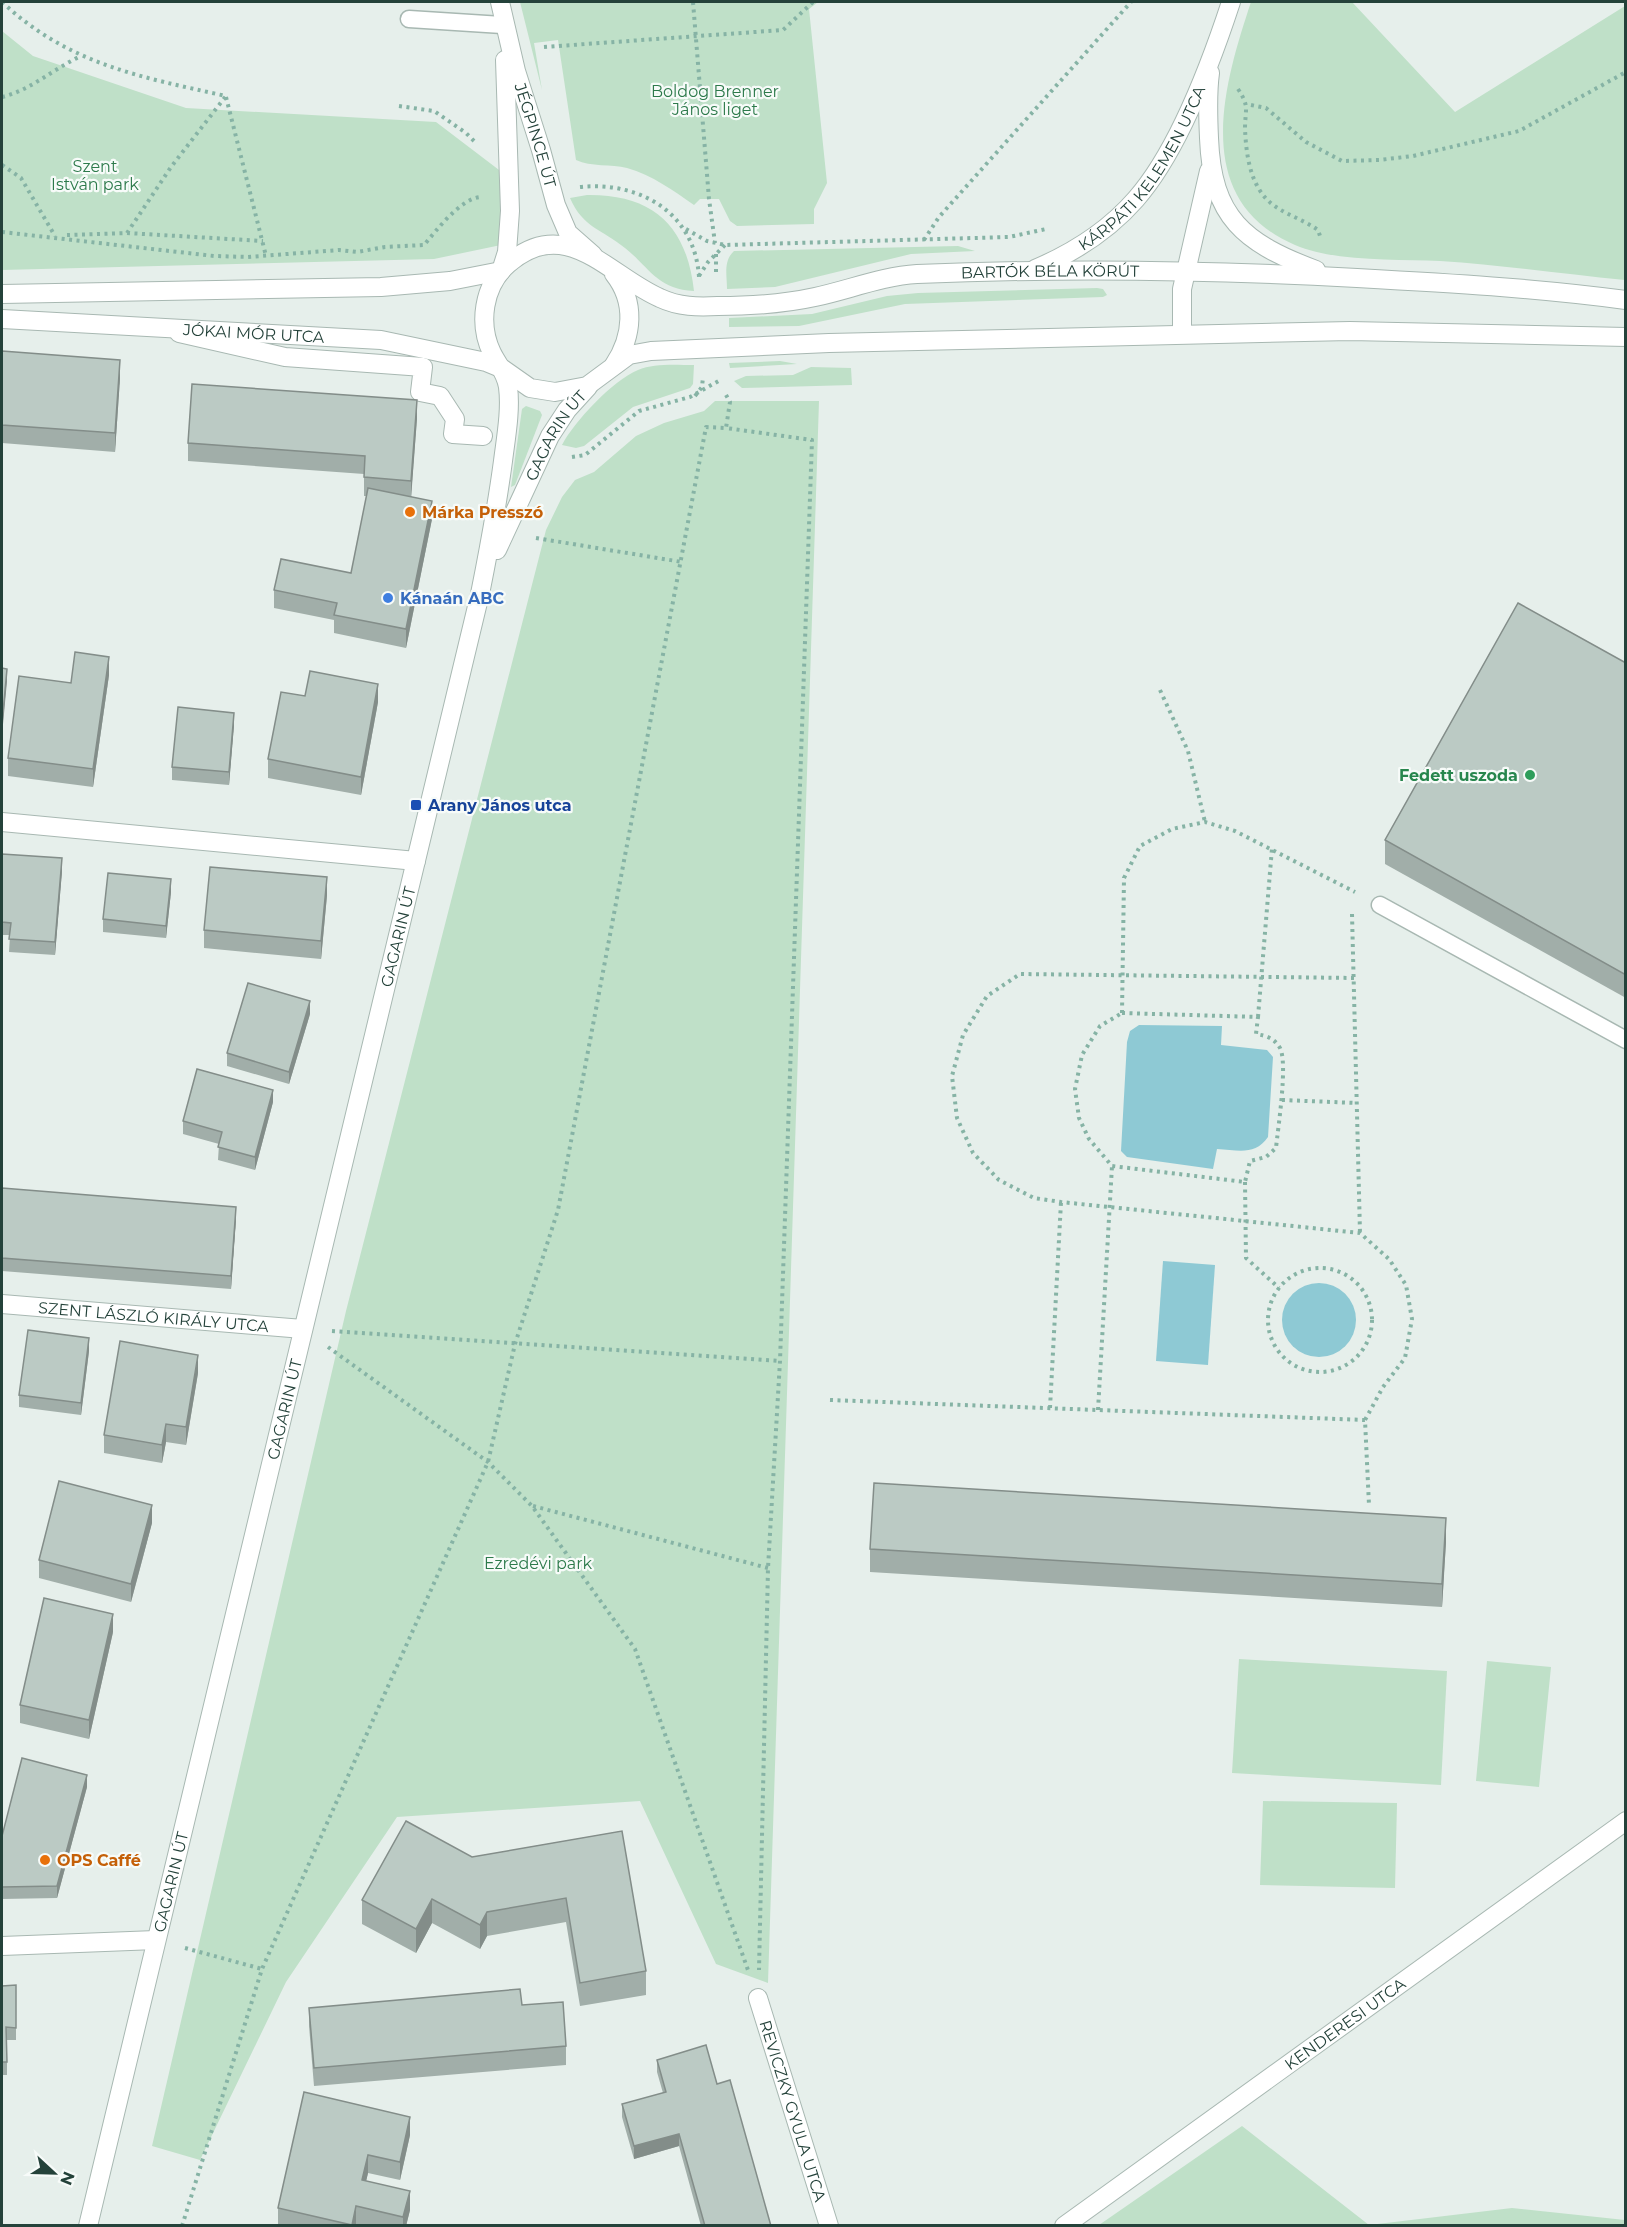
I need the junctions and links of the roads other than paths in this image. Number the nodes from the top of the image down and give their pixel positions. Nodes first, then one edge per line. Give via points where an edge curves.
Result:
1 (500, 2) edge
2 (1231, 2) edge
3 (409, 18) dead end
4 (502, 25) junction
5 (1212, 60) junction
6 (1210, 166) junction
7 (594, 256) junction
8 (1186, 270) junction
9 (501, 272) junction
10 (613, 272) junction
11 (1019, 272) junction
12 (1338, 277) junction
13 (2, 294) edge
14 (1626, 300) edge
15 (2, 320) edge
16 (145, 327) junction
17 (1182, 334) junction
18 (1626, 337) edge
19 (614, 366) junction
20 (503, 369) junction
21 (595, 381) junction
22 (483, 436) dead end
23 (480, 594) junction
24 (2, 822) edge
25 (416, 861) junction
26 (1380, 904) road end
27 (1626, 1040) edge
28 (2, 1304) edge
29 (303, 1329) junction
30 (1626, 1821) edge
31 (156, 1940) junction
32 (2, 1946) edge
33 (758, 1998) road end
34 (88, 2226) edge
35 (829, 2226) edge
36 (1064, 2226) edge

1 - 4 street, JÉGPINCE ÚT
1 - 7 street, JÉGPINCE ÚT via 516,71 559,214 568,233
2 - 5 street, KÁRPÁTI KELEMEN UTCA
3 - 4 lane
4 - 9 street, JÉGPINCE ÚT via 510,177 507,252
5 - 6 street, KÁRPÁTI KELEMEN UTCA via 1208,100
5 - 11 street, KÁRPÁTI KELEMEN UTCA via 1169,149 1137,199 1102,232 1035,269
6 - 8 street, KÁRPÁTI KELEMEN UTCA
6 - 12 street, KÁRPÁTI KELEMEN UTCA via 1222,205 1255,241 1295,262
7 - 9 street, BARTÓK BÉLA KÖRÚT via 572,247 541,247 521,255
7 - 10 street, BARTÓK BÉLA KÖRÚT
8 - 11 street, BARTÓK BÉLA KÖRÚT
8 - 12 street, BARTÓK BÉLA KÖRÚT
8 - 17 street, KÁRPÁTI KELEMEN UTCA
9 - 13 street via 381,287
9 - 20 street, GAGARIN ÚT via 486,298 484,321 491,351
10 - 11 street, BARTÓK BÉLA KÖRÚT via 658,298 693,307 788,302 911,274
10 - 19 street via 626,294 630,319 626,344
12 - 14 street, BARTÓK BÉLA KÖRÚT via 1504,287
15 - 16 street, JÓKAI MÓR UTCA
16 - 20 street, JÓKAI MÓR UTCA via 381,340 451,353
16 - 22 street via 285,357 423,367 420,392 440,396 455,419 453,434
17 - 18 street via 1350,331
17 - 19 street via 661,350 629,355
19 - 21 street
20 - 21 street via 520,382 550,392 579,389
20 - 23 street, GAGARIN ÚT via 508,387 507,424
21 - 23 street, GAGARIN ÚT via 579,395 550,436 504,532
23 - 25 street, GAGARIN ÚT
24 - 25 street
25 - 29 street, GAGARIN ÚT
26 - 27 lane
28 - 29 street, SZENT LÁSZLÓ KIRÁLY UTCA
29 - 31 street, GAGARIN ÚT
30 - 36 street, KENDERESI UTCA
31 - 32 street
31 - 34 street, GAGARIN ÚT
33 - 35 street, REVICZKY GYULA UTCA

